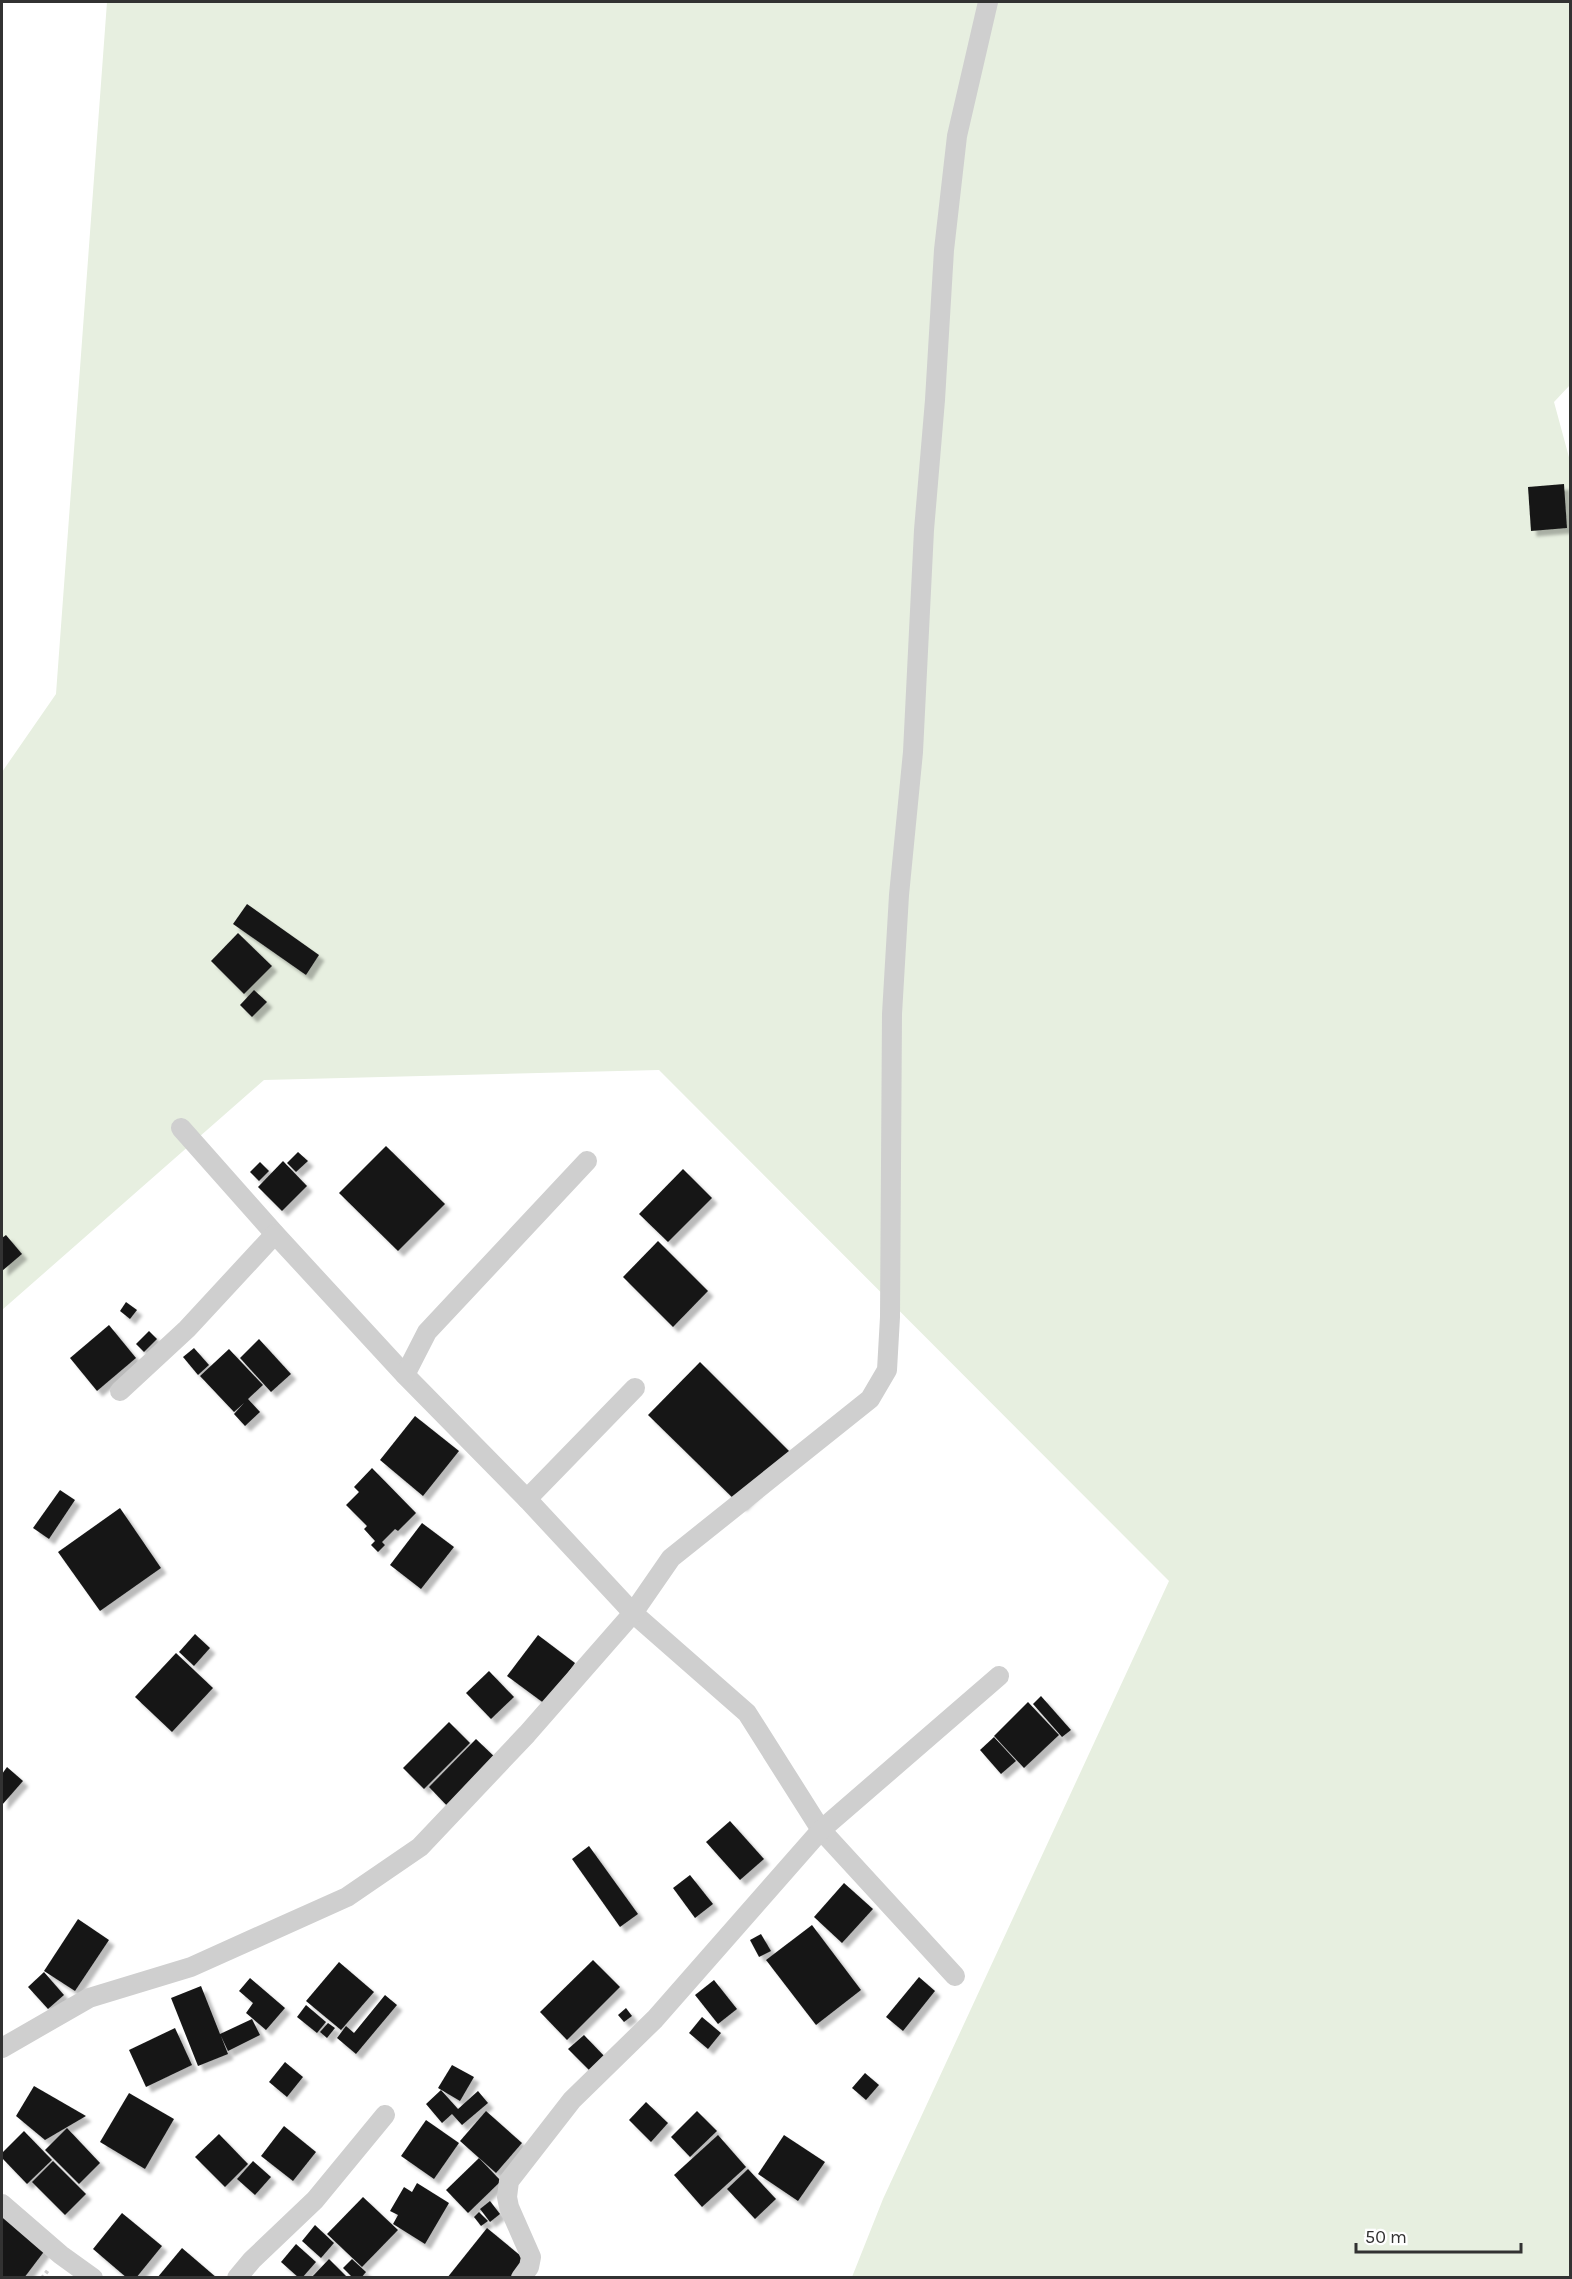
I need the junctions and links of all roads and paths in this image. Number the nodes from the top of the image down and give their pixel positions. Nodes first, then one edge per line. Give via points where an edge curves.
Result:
1 (988, 2) edge
2 (181, 1128) dead end
3 (587, 1161) dead end
4 (275, 1234) junction
5 (405, 1375) junction
6 (635, 1388) dead end
7 (120, 1391) dead end
8 (527, 1499) junction
9 (633, 1613) junction
10 (999, 1676) dead end
11 (821, 1830) junction
12 (955, 1976) dead end
13 (2, 2048) edge
14 (385, 2115) dead end
15 (2, 2204) edge
16 (93, 2277) edge
17 (237, 2277) edge
18 (521, 2277) edge

1 - 9 street via 957,136 944,250 913,752 892,1014 887,1370 870,1400 671,1557
2 - 4 street
3 - 5 street via 427,1332
4 - 5 street
4 - 7 street via 187,1329
5 - 8 street
6 - 8 street
8 - 9 street
9 - 11 street via 747,1713
9 - 13 street via 527,1734 420,1847 346,1897 191,1967 89,1998
10 - 11 street
11 - 12 street
11 - 18 street via 655,2019 572,2100 509,2181 509,2207 531,2257
14 - 17 street via 315,2200
15 - 16 street

